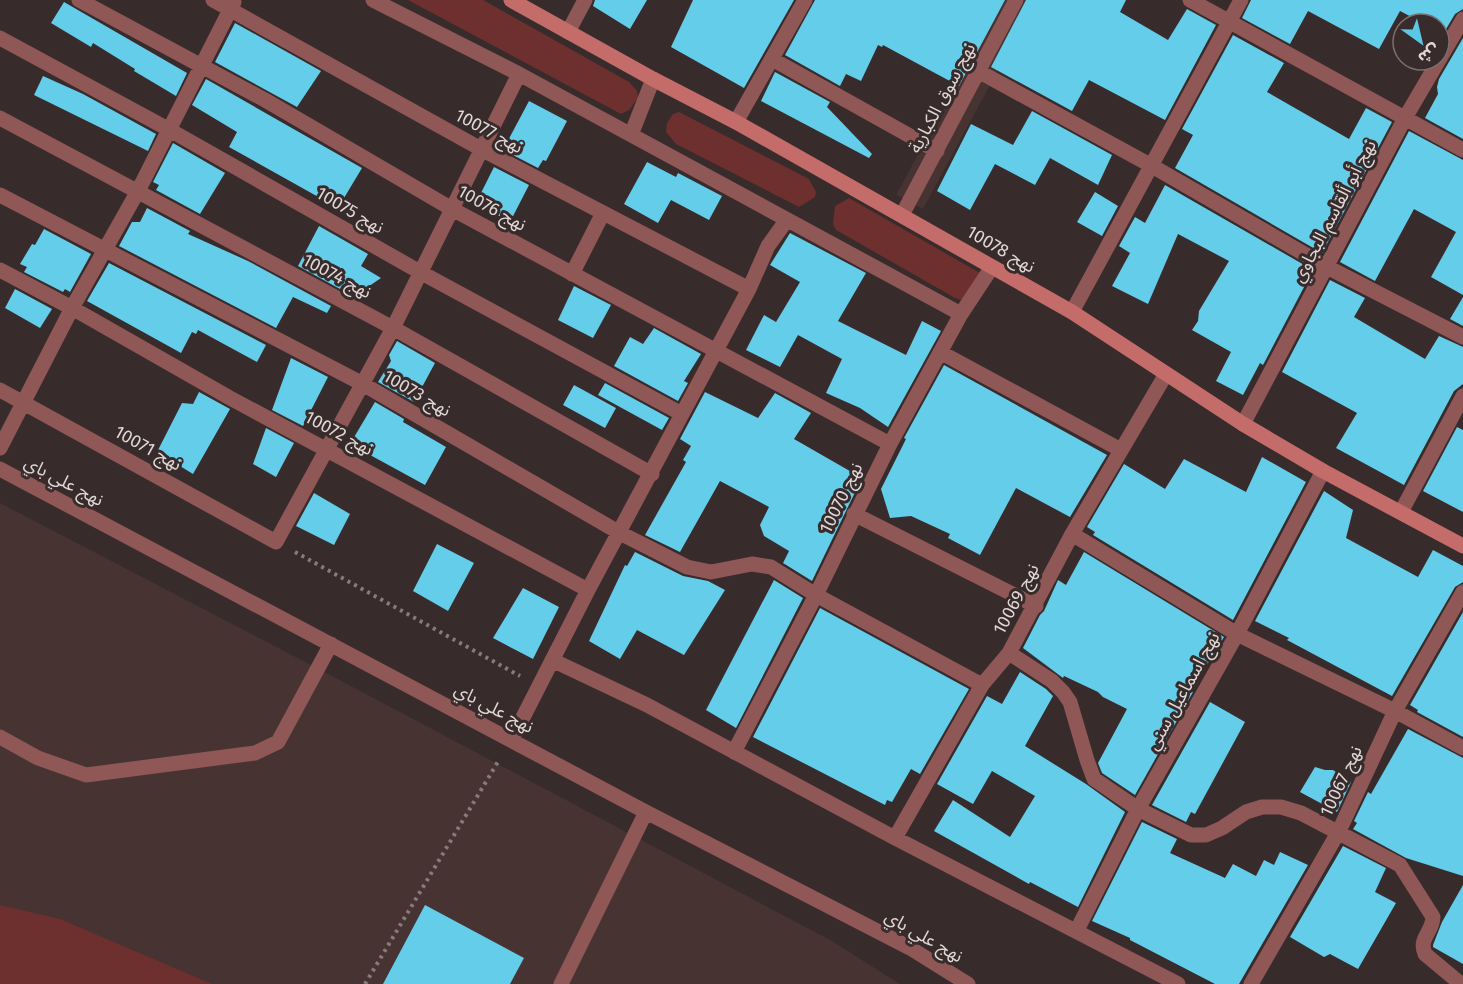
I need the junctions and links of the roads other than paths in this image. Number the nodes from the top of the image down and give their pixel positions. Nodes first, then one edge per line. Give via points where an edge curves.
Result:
1 (79, 0) edge
2 (213, 0) edge
3 (374, 0) edge
4 (511, 0) edge
5 (585, 0) edge
6 (805, 0) edge
7 (1016, 0) edge
8 (1190, 0) edge
9 (1241, 0) edge
10 (232, 5) edge
11 (1463, 19) edge
12 (1229, 22) junction
13 (567, 32) junction
14 (0, 38) edge
15 (772, 59) junction
16 (201, 64) junction
17 (978, 71) junction
18 (519, 74) junction
19 (653, 80) junction
20 (0, 118) edge
21 (1406, 118) junction
22 (736, 122) junction
23 (168, 129) junction
24 (631, 135) junction
25 (480, 149) junction
26 (1463, 150) edge
27 (937, 151) junction
28 (1152, 166) junction
29 (138, 191) junction
30 (0, 195) edge
31 (452, 209) junction
32 (603, 213) junction
33 (902, 215) junction
34 (786, 221) junction
35 (105, 248) junction
36 (992, 267) junction
37 (1327, 267) junction
38 (0, 270) edge
39 (420, 272) junction
40 (572, 274) junction
41 (749, 289) junction
42 (72, 308) junction
43 (1072, 312) junction
44 (961, 314) junction
45 (393, 328) junction
46 (1463, 336) edge
47 (716, 351) junction
48 (940, 352) junction
49 (1166, 375) junction
50 (361, 383) junction
51 (0, 390) edge
52 (1463, 396) edge
53 (23, 402) junction
54 (682, 414) junction
55 (1456, 423) edge
56 (1243, 424) junction
57 (890, 444) junction
58 (0, 448) edge
59 (327, 449) junction
60 (1121, 450) junction
61 (0, 469) edge
62 (1323, 471) junction
63 (652, 474) junction
64 (1401, 512) junction
65 (854, 514) junction
66 (620, 533) junction
67 (1072, 534) junction
68 (1463, 546) edge
69 (588, 590) junction
70 (1463, 592) edge
71 (816, 596) junction
72 (1036, 606) junction
73 (1237, 634) junction
74 (332, 644) junction
75 (1009, 653) junction
76 (552, 660) junction
77 (982, 685) junction
78 (1395, 711) junction
79 (0, 737) edge
80 (512, 739) junction
81 (1463, 748) edge
82 (734, 752) junction
83 (1138, 809) junction
84 (646, 812) junction
85 (1339, 831) junction
86 (895, 838) junction
87 (1077, 930) junction
88 (561, 984) edge
89 (968, 984) edge
90 (1178, 984) edge
91 (1251, 984) edge
92 (1461, 984) edge

1 - 16 street, نهج 10076
2 - 10 street, نهج 10077
3 - 18 street
4 - 13 street, نهج 10078
5 - 13 street
6 - 15 street
7 - 17 street, نهج سوق الكبارية
8 - 12 street
9 - 12 street
10 - 16 street
10 - 25 street, نهج 10077
11 - 21 street, نهج أبو ألقاسم البجاوي
12 - 21 street
12 - 28 street
13 - 19 street, نهج 10078
14 - 23 street, نهج 10075
15 - 22 street
15 - 27 street
16 - 23 street
16 - 31 street, نهج 10076
17 - 27 street, نهج سوق الكبارية
17 - 28 street
18 - 24 street
18 - 25 street
19 - 22 street, نهج 10078
19 - 24 street
20 - 29 street, نهج 10074
21 - 26 street
21 - 37 street, نهج أبو ألقاسم البجاوي
22 - 33 street, نهج 10078
23 - 29 street
23 - 39 street, نهج 10075
24 - 34 street
25 - 31 street
25 - 32 street, نهج 10077
27 - 33 street, نهج سوق الكبارية
28 - 37 street
28 - 43 street
29 - 35 street
29 - 45 street, نهج 10074
30 - 35 street, نهج 10073
31 - 39 street
31 - 40 street, نهج 10076
32 - 40 street
32 - 41 street, نهج 10077
33 - 36 street, نهج 10078
34 - 41 street via 768,246
34 - 44 street
35 - 42 street
35 - 50 street, نهج 10073
36 - 43 street, نهج 10078
36 - 44 street, نهج 10070
37 - 46 street
37 - 56 street, نهج أبو ألقاسم البجاوي
38 - 42 street, نهج 10072
39 - 45 street
39 - 54 street, نهج 10075
40 - 47 street, نهج 10076
41 - 47 street
42 - 53 street
42 - 59 street, نهج 10072
43 - 49 street, نهج 10078
44 - 48 street, نهج 10070
45 - 50 street
45 - 63 street, نهج 10074
47 - 54 street
47 - 57 street, نهج 10076
48 - 57 street, نهج 10070
48 - 60 street
49 - 56 street, نهج 10078
49 - 60 street, نهج 10069
50 - 59 street
50 - 66 street, نهج 10073
51 - 53 street, نهج 10071
52 - 55 street
53 - 58 street
53 - 59 street, نهج 10071 via 276,542
54 - 63 street
55 - 64 street
56 - 62 street, نهج 10078
57 - 65 street, نهج 10070
59 - 69 street, نهج 10072
60 - 67 street, نهج 10069
61 - 74 street, نهج علي باي
62 - 64 street, نهج 10078
62 - 73 street, نهج اسماعيل سني
63 - 66 street
64 - 68 street, نهج 10078
65 - 71 street, نهج 10070
65 - 72 street
66 - 69 street
66 - 71 street, نهج 10073 via 687,567 711,572 752,564 771,567
67 - 72 street, نهج 10069
67 - 73 street
69 - 76 street
70 - 78 street, نهج 10067
71 - 77 street, نهج 10073
71 - 82 street, نهج 10070
72 - 75 street, نهج 10069
73 - 78 street
73 - 83 street, نهج اسماعيل سني
74 - 79 street via 278,742 255,753 86,775 38,758
74 - 80 street, نهج علي باي
75 - 77 street, نهج 10069
75 - 83 street via 1063,692 1070,702 1094,779
76 - 80 street
76 - 82 street
77 - 86 street, نهج 10069
78 - 81 street
78 - 85 street, نهج 10067
80 - 84 street, نهج علي باي
82 - 86 street
83 - 85 street via 1191,835 1206,835 1262,807 1301,813
83 - 87 street, نهج اسماعيل سني
84 - 88 street
84 - 89 street, نهج علي باي via 910,948
85 - 91 street, نهج 10067
85 - 92 street via 1400,865 1433,917 1433,924 1423,937 1425,954
86 - 87 street
87 - 90 street

